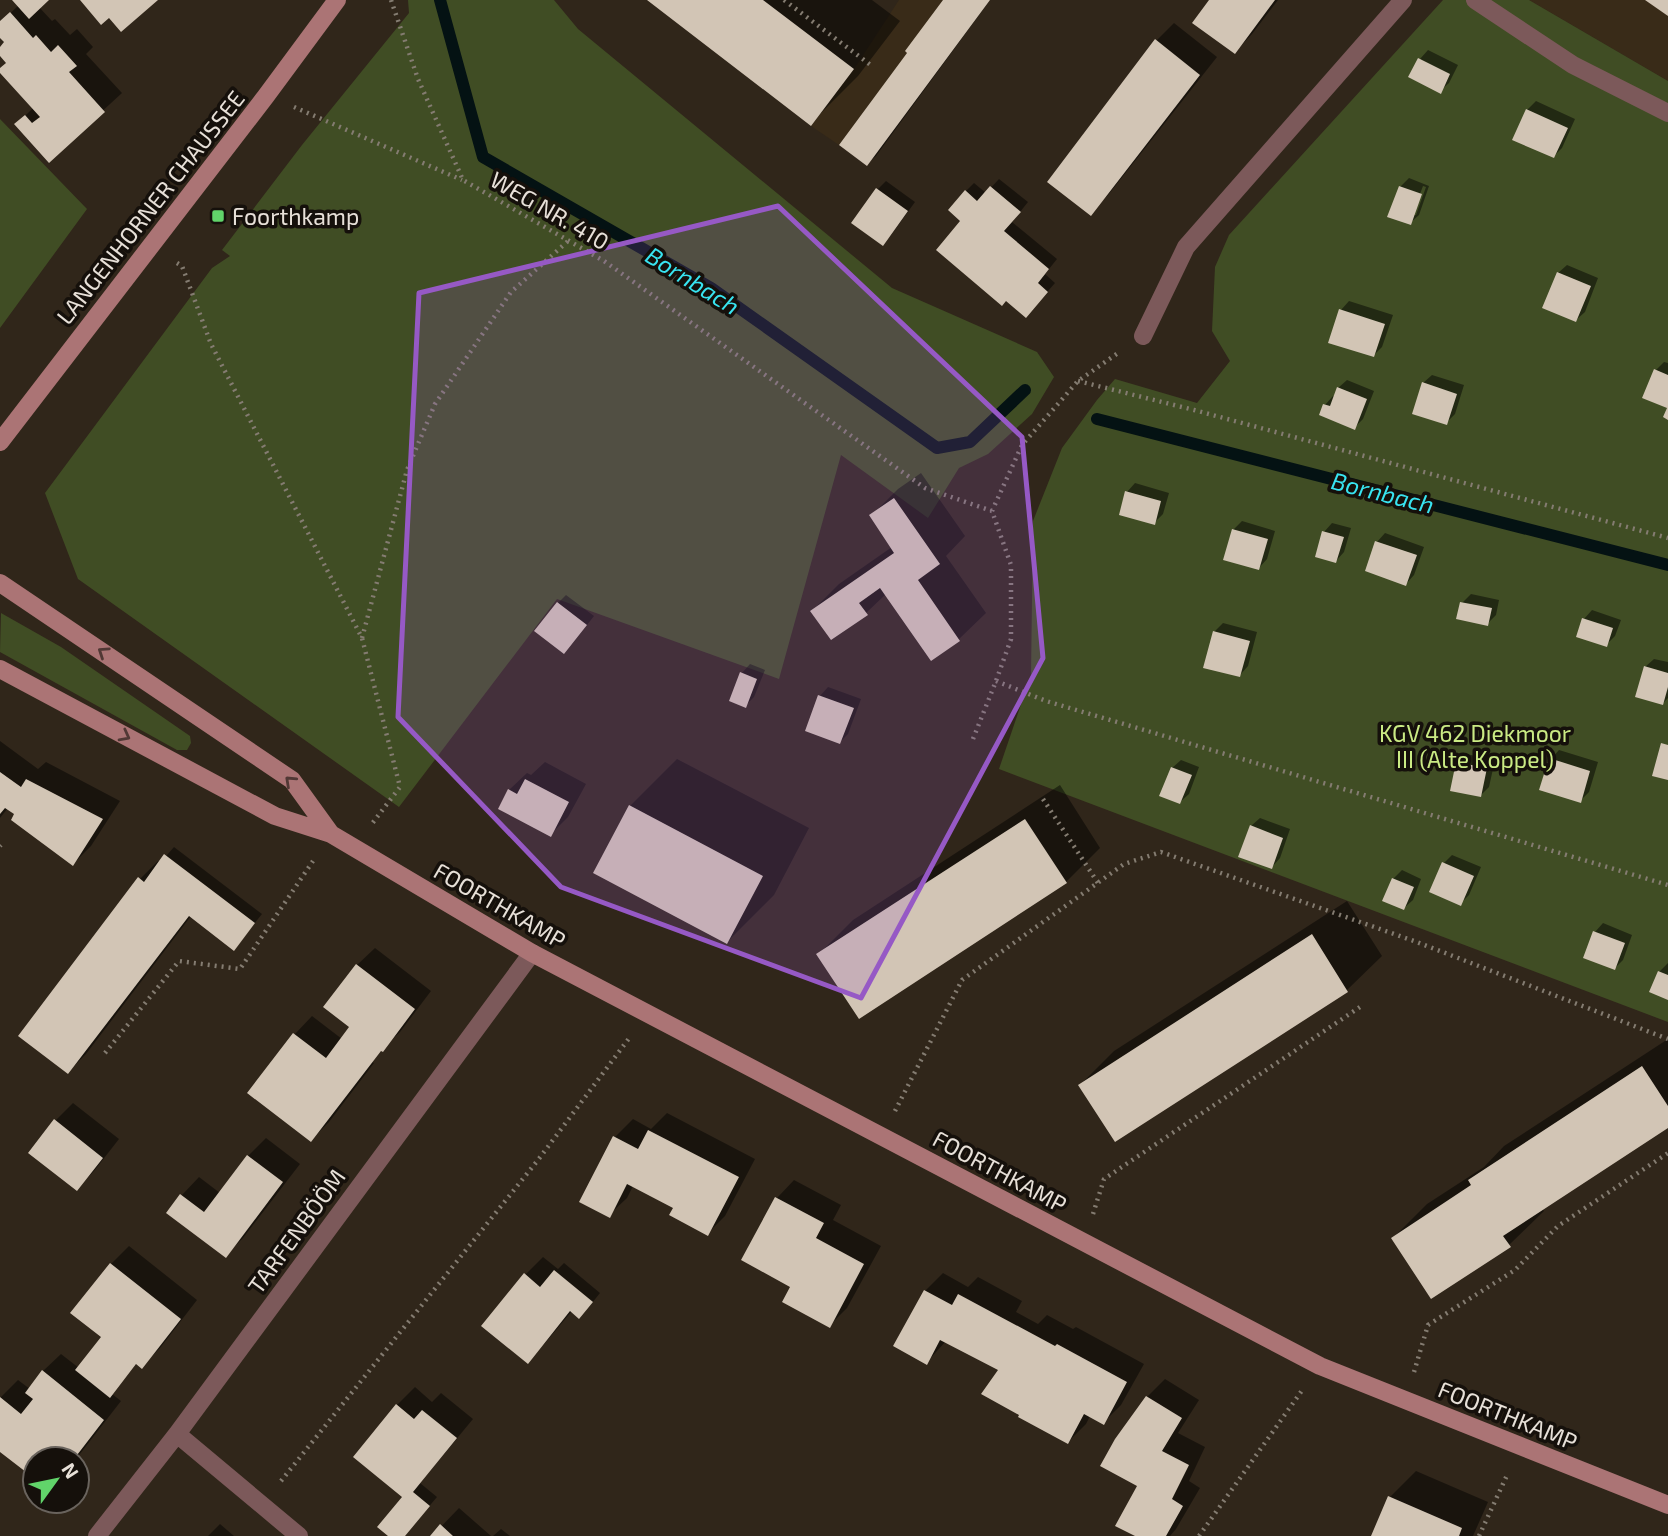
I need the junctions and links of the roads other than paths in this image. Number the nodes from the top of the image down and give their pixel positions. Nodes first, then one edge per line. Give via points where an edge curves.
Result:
1 (337, 0) edge
2 (1403, 0) edge
3 (1475, 0) edge
4 (1668, 114) edge
5 (1143, 336) road end
6 (0, 442) edge
7 (0, 583) edge
8 (0, 669) edge
9 (331, 834) junction
10 (532, 953) junction
11 (177, 1434) junction
12 (1668, 1505) edge
13 (97, 1536) edge
14 (299, 1536) edge

1 - 6 street, LANGENHORNER CHAUSSEE
2 - 5 street via 1186,247
3 - 4 street via 1573,65
9 -> 7 street, FOORTHKAMP via 292,780
8 -> 9 street, FOORTHKAMP via 275,816
9 - 10 street, FOORTHKAMP
10 - 11 street, TARFENBÖÖM
10 - 12 street, FOORTHKAMP via 1320,1366
11 - 13 street, TARFENBÖÖM
11 - 14 street

